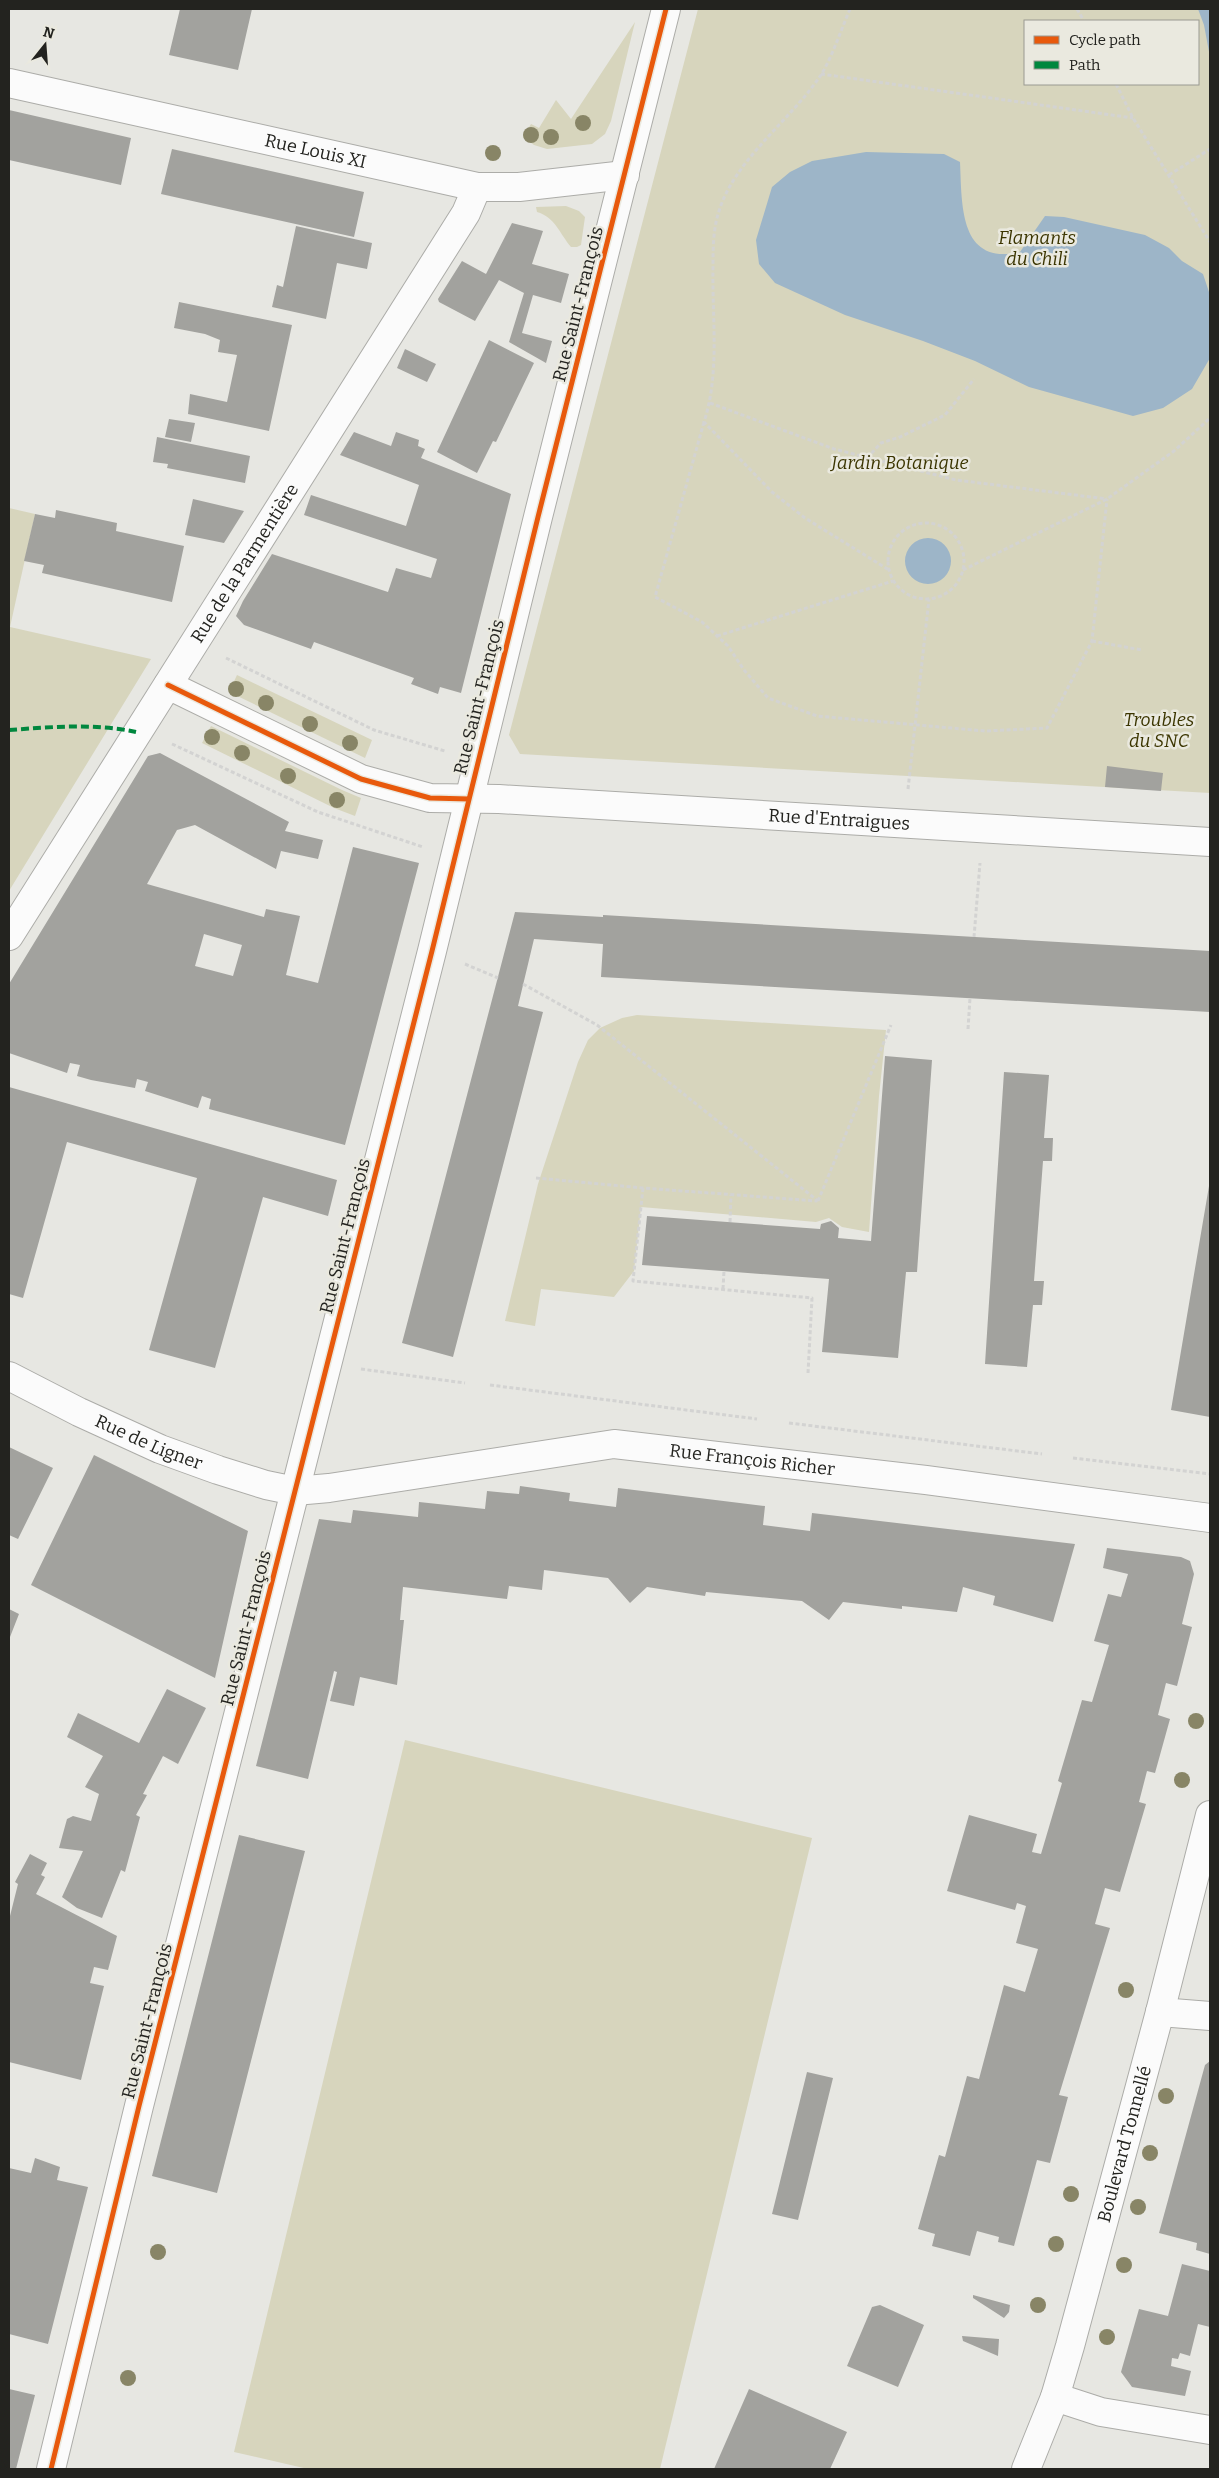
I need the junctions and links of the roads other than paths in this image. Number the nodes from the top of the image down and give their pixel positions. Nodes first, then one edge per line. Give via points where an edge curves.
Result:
1 (666, 9) edge
2 (9, 83) edge
3 (625, 175) junction
4 (477, 187) junction
5 (168, 685) junction
6 (469, 799) junction
7 (1210, 842) edge
8 (9, 936) edge
9 (9, 1376) edge
10 (295, 1491) junction
11 (1210, 1518) edge
12 (1210, 1815) edge
13 (1160, 2012) junction
14 (1210, 2016) edge
15 (1055, 2397) junction
16 (1210, 2430) edge
17 (51, 2469) edge
18 (1026, 2469) edge

1 - 3 street, Rue Saint-François
2 - 4 street, Rue Louis XI
3 - 4 street, Rue Louis XI via 519,187
3 - 6 street, Rue Saint-François
4 - 5 street, Rue de la Parmentière via 460,222
5 - 6 street, Rue d'Entraigues via 361,779 430,798
5 - 8 street, Rue de la Parmentière
6 - 7 street, Rue d'Entraigues
6 - 10 street, Rue Saint-François
9 - 10 street, Rue de Ligner via 160,1449 266,1485
10 - 11 street, Rue François Richer via 614,1444 926,1480
10 - 17 street, Rue Saint-François
12 - 13 street, Boulevard Tonnellé
13 - 14 street
13 - 15 street, Boulevard Tonnellé
15 - 16 street via 1101,2412
15 - 18 street, Boulevard Tonnellé

